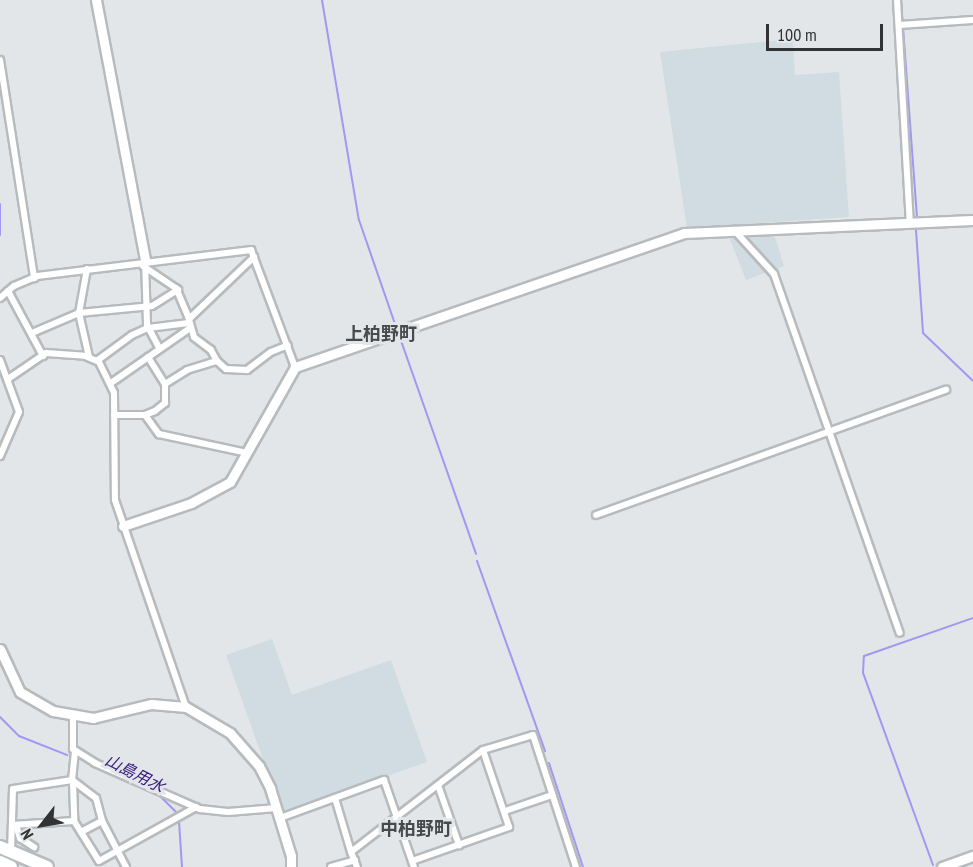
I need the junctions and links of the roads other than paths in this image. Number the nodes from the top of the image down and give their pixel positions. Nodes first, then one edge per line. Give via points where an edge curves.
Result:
1 (96, 0) edge
2 (897, 0) edge
3 (973, 20) edge
4 (901, 25) junction
5 (0, 60) edge
6 (973, 220) edge
7 (910, 224) junction
8 (732, 228) junction
9 (254, 257) junction
10 (144, 263) junction
11 (87, 269) junction
12 (34, 278) junction
13 (178, 290) junction
14 (8, 291) junction
15 (0, 298) edge
16 (145, 307) junction
17 (79, 313) junction
18 (189, 323) junction
19 (148, 328) junction
20 (32, 333) junction
21 (288, 345) junction
22 (160, 349) junction
23 (43, 356) junction
24 (89, 357) junction
25 (148, 357) junction
26 (0, 360) edge
27 (98, 360) junction
28 (217, 361) junction
29 (295, 367) junction
30 (8, 379) junction
31 (111, 383) junction
32 (165, 384) junction
33 (946, 390) dead end
34 (114, 415) junction
35 (145, 415) junction
36 (831, 432) junction
37 (249, 453) junction
38 (0, 456) edge
39 (596, 515) dead end
40 (123, 526) junction
41 (900, 633) dead end
42 (0, 649) edge
43 (186, 707) junction
44 (73, 715) junction
45 (483, 750) junction
46 (75, 751) junction
47 (73, 781) junction
48 (438, 785) junction
49 (552, 795) junction
50 (334, 798) junction
51 (196, 807) junction
52 (505, 811) junction
53 (278, 813) junction
54 (397, 815) junction
55 (102, 821) junction
56 (74, 822) junction
57 (14, 825) junction
58 (81, 832) junction
59 (459, 844) junction
60 (34, 847) dead end
61 (6, 850) edge
62 (351, 852) junction
63 (117, 853) junction
64 (973, 856) edge
65 (0, 862) edge
66 (356, 863) edge
67 (413, 864) edge
68 (11, 867) edge
69 (47, 867) edge
70 (126, 867) edge
71 (291, 867) edge
72 (331, 867) edge
73 (576, 867) edge
74 (942, 867) edge

1 - 10 street
2 - 4 street
3 - 4 street
4 - 7 street
5 - 12 street
6 - 7 street
7 - 8 street
8 - 29 street via 684,233
8 - 36 street via 774,274
9 - 10 street via 251,250
9 - 18 street
9 - 21 street
10 - 11 street
10 - 13 street
10 - 16 street
11 - 12 street
11 - 17 street
12 - 14 street
13 - 16 street
13 - 18 street
14 - 15 street
14 - 20 street
16 - 17 street
16 - 19 street
17 - 20 street
17 - 24 street
18 - 19 street
18 - 22 street
18 - 28 street
19 - 22 street
19 - 27 street
20 - 23 street
21 - 28 street via 237,372
21 - 29 street
22 - 25 street
23 - 24 street via 55,352
23 - 30 street
24 - 27 street
25 - 31 street
25 - 32 street
26 - 30 street
27 - 31 street
28 - 32 street via 187,370
29 - 37 street
30 - 38 street via 19,412
31 - 34 street
32 - 35 street via 165,403
33 - 36 street
34 - 35 street
34 - 40 street via 115,500
35 - 37 street via 159,434
36 - 39 street
36 - 41 street
37 - 40 street via 230,482 218,492
40 - 43 street
42 - 44 street via 20,692 53,711
43 - 44 street via 151,704 93,718
43 - 53 street via 213,720 245,749 259,766
44 - 46 street
45 - 48 street
45 - 49 street via 533,735
45 - 52 street
46 - 47 street
46 - 51 street
47 - 55 street via 96,798
47 - 56 street
47 - 57 street via 13,789
48 - 54 street
48 - 59 street
49 - 52 street
49 - 73 street
50 - 53 street
50 - 54 street via 384,780
50 - 62 street
51 - 53 street
51 - 63 street
52 - 59 street via 510,827
53 - 71 street
54 - 62 street
54 - 67 street
55 - 58 street
55 - 63 street
56 - 57 street
56 - 58 street
57 - 60 street via 20,838
57 - 61 street
58 - 63 street via 99,861
59 - 67 street
61 - 69 highway
62 - 66 street
63 - 70 street
64 - 74 street
65 - 68 highway
66 - 72 street

